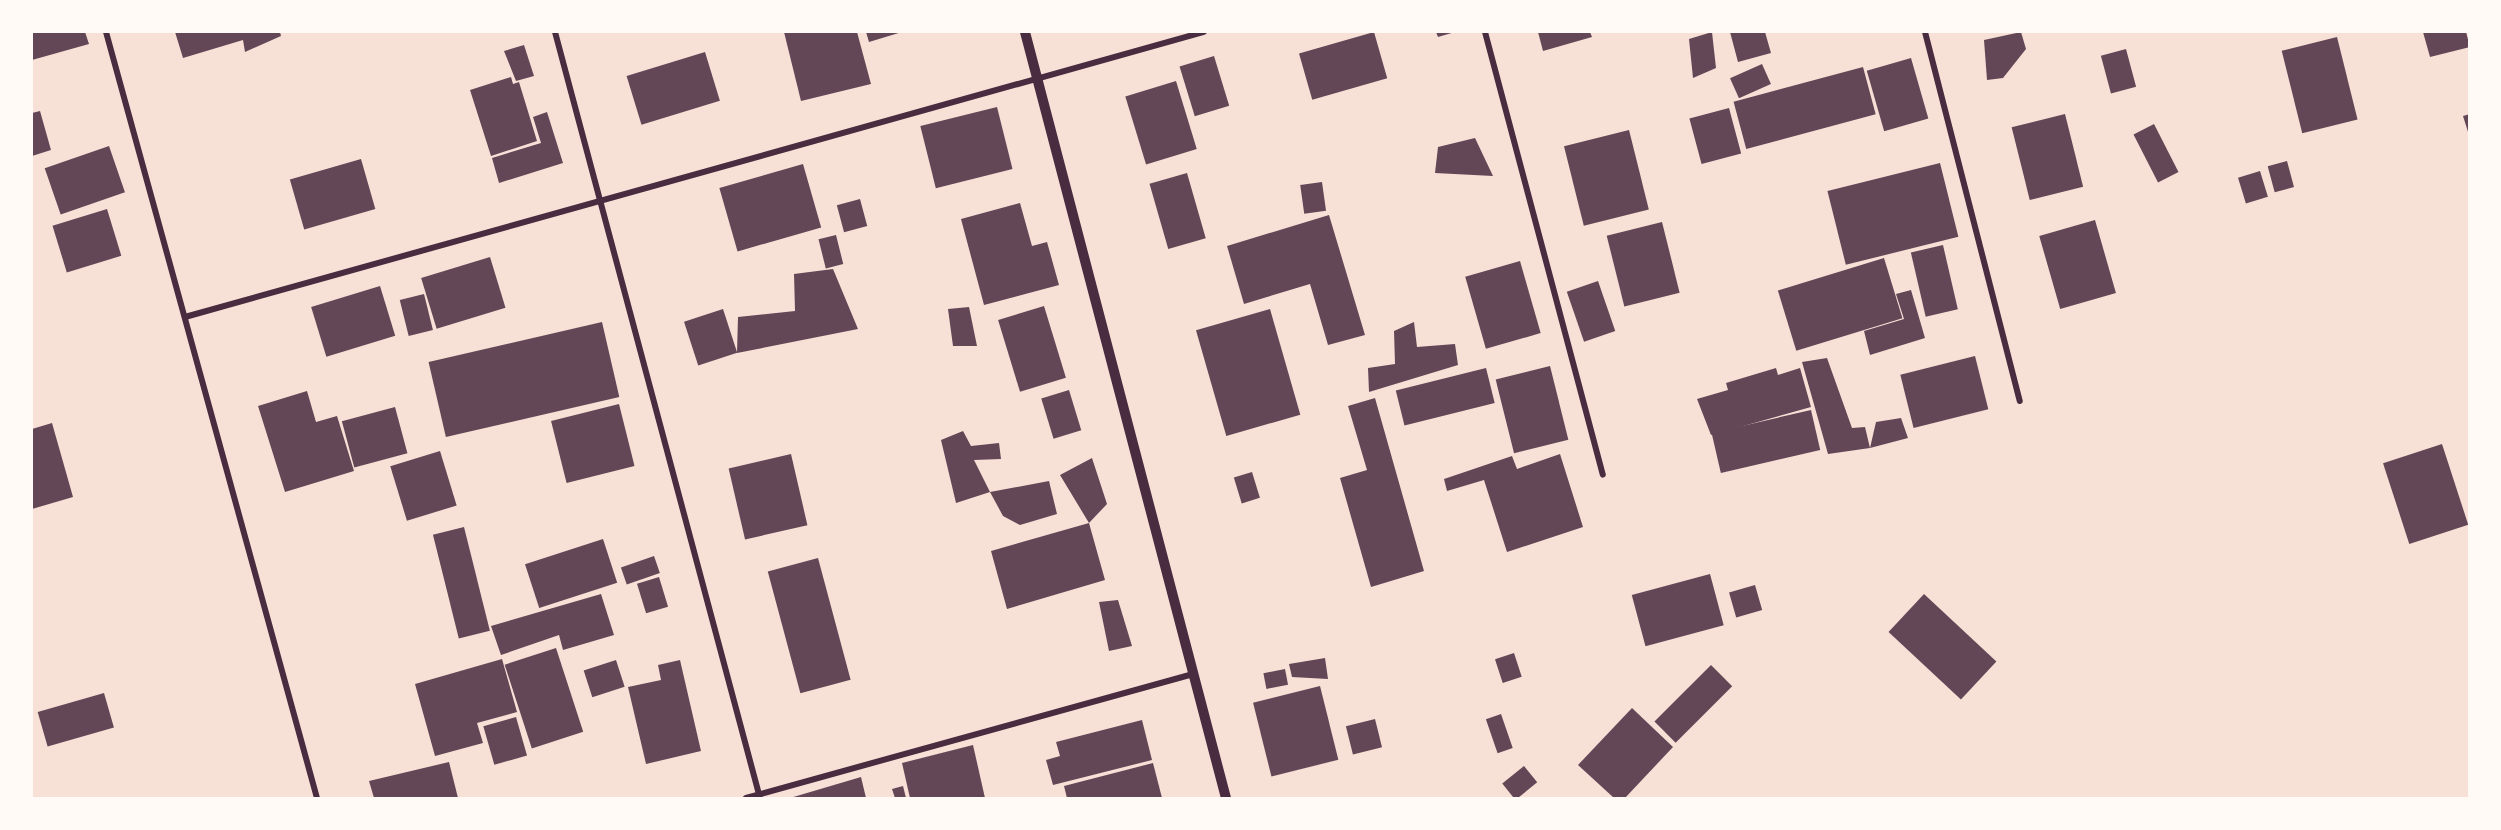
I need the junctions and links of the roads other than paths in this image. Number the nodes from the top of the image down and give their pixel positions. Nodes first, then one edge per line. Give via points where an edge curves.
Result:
1 (106, 32) edge
2 (555, 32) edge
3 (1025, 32) edge
4 (1204, 32) edge
5 (1485, 32) edge
6 (1925, 32) edge
7 (1038, 78) junction
8 (600, 200) junction
9 (184, 317) junction
10 (2020, 401) dead end
11 (1603, 475) dead end
12 (1195, 673) junction
13 (760, 797) edge
14 (317, 798) edge
15 (746, 798) edge
16 (1226, 798) edge

1 - 9 street
2 - 8 street
3 - 7 street
4 - 7 street
5 - 11 street
6 - 10 street
7 - 8 street
7 - 12 street
8 - 9 street
8 - 13 street
9 - 14 street
12 - 13 street
12 - 16 street
13 - 15 street

